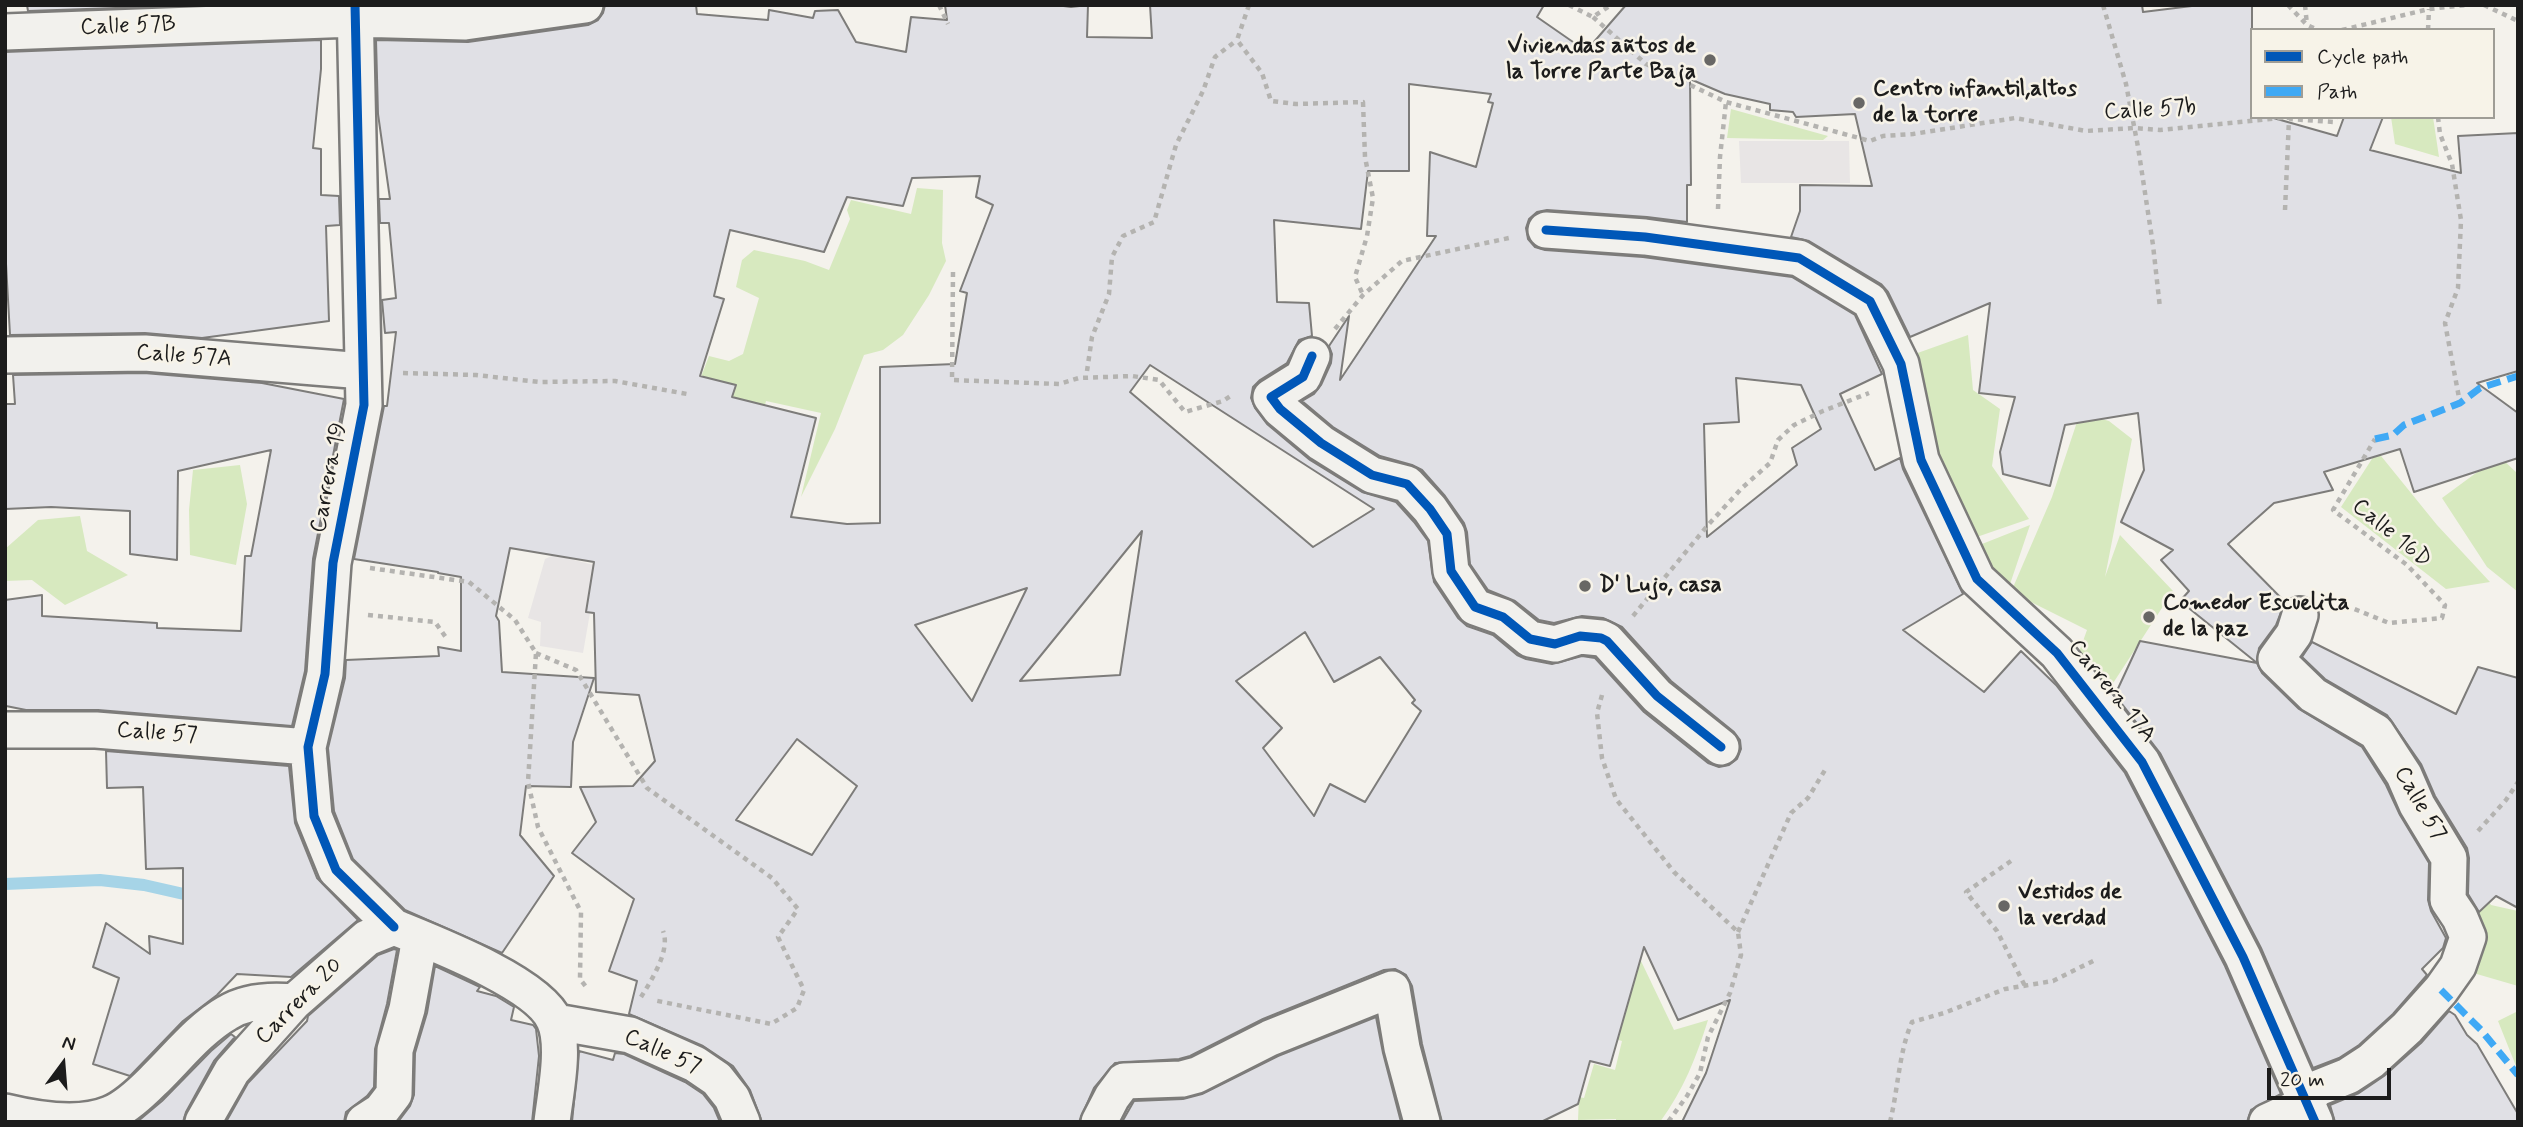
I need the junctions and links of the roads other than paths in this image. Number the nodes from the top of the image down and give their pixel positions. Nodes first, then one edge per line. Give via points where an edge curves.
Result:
1 (585, 5) edge
2 (536, 9) edge
3 (354, 12) edge
4 (5, 32) edge
5 (1546, 230) road end
6 (5, 355) edge
7 (1312, 356) dead end
8 (363, 371) junction
9 (2300, 615) road end
10 (5, 730) edge
11 (307, 747) junction
12 (1721, 747) dead end
13 (413, 935) junction
14 (294, 1002) junction
15 (546, 1010) junction
16 (2310, 1111) edge
17 (5, 1112) edge
18 (203, 1122) edge
19 (364, 1122) edge
20 (552, 1122) edge
21 (742, 1122) edge
22 (1099, 1122) edge
23 (1422, 1122) edge
24 (2267, 1122) edge

1 - 2 street, Calle 57B
2 - 3 street, Calle 57B via 465,22
3 - 4 street, Calle 57B
3 - 8 street, Carrera 19
5 - 16 street, Carrera 17A via 1645,237 1799,258 1870,301 1901,364 1922,460 1977,579 2057,653 2142,761 2243,957
6 - 8 street, Calle 57A via 145,353
7 - 12 street via 1303,377 1271,397 1321,443 1372,475 1407,484 1447,534 1451,571 1475,607 1503,617 1530,639 1555,644 1580,636 1601,638 1657,696
8 - 11 street, Carrera 19 via 364,405 333,563 326,674
9 - 16 street, Calle 57 via 2294,634 2276,659 2313,695 2376,732 2449,858 2448,900 2468,937 2458,966 2407,1028 2371,1061 2318,1088
10 - 11 street, Calle 57 via 96,730
11 - 13 street, Carrera 19 via 314,816 336,870
13 - 14 street, Carrera 20 via 367,939
13 - 15 street, Calle 57 via 486,968
13 - 19 street via 407,1009 395,1050 394,1094 382,1111
14 - 17 street via 271,1000 228,1012 112,1114 88,1121 51,1121
14 - 18 street, Carrera 20 via 232,1071
15 - 20 street via 558,1060
15 - 21 street, Calle 57 via 630,1035 695,1064 717,1079
16 - 24 street, Calle 57 via 2293,1110
22 - 23 street via 1124,1081 1182,1079 1197,1074 1260,1042 1392,989

